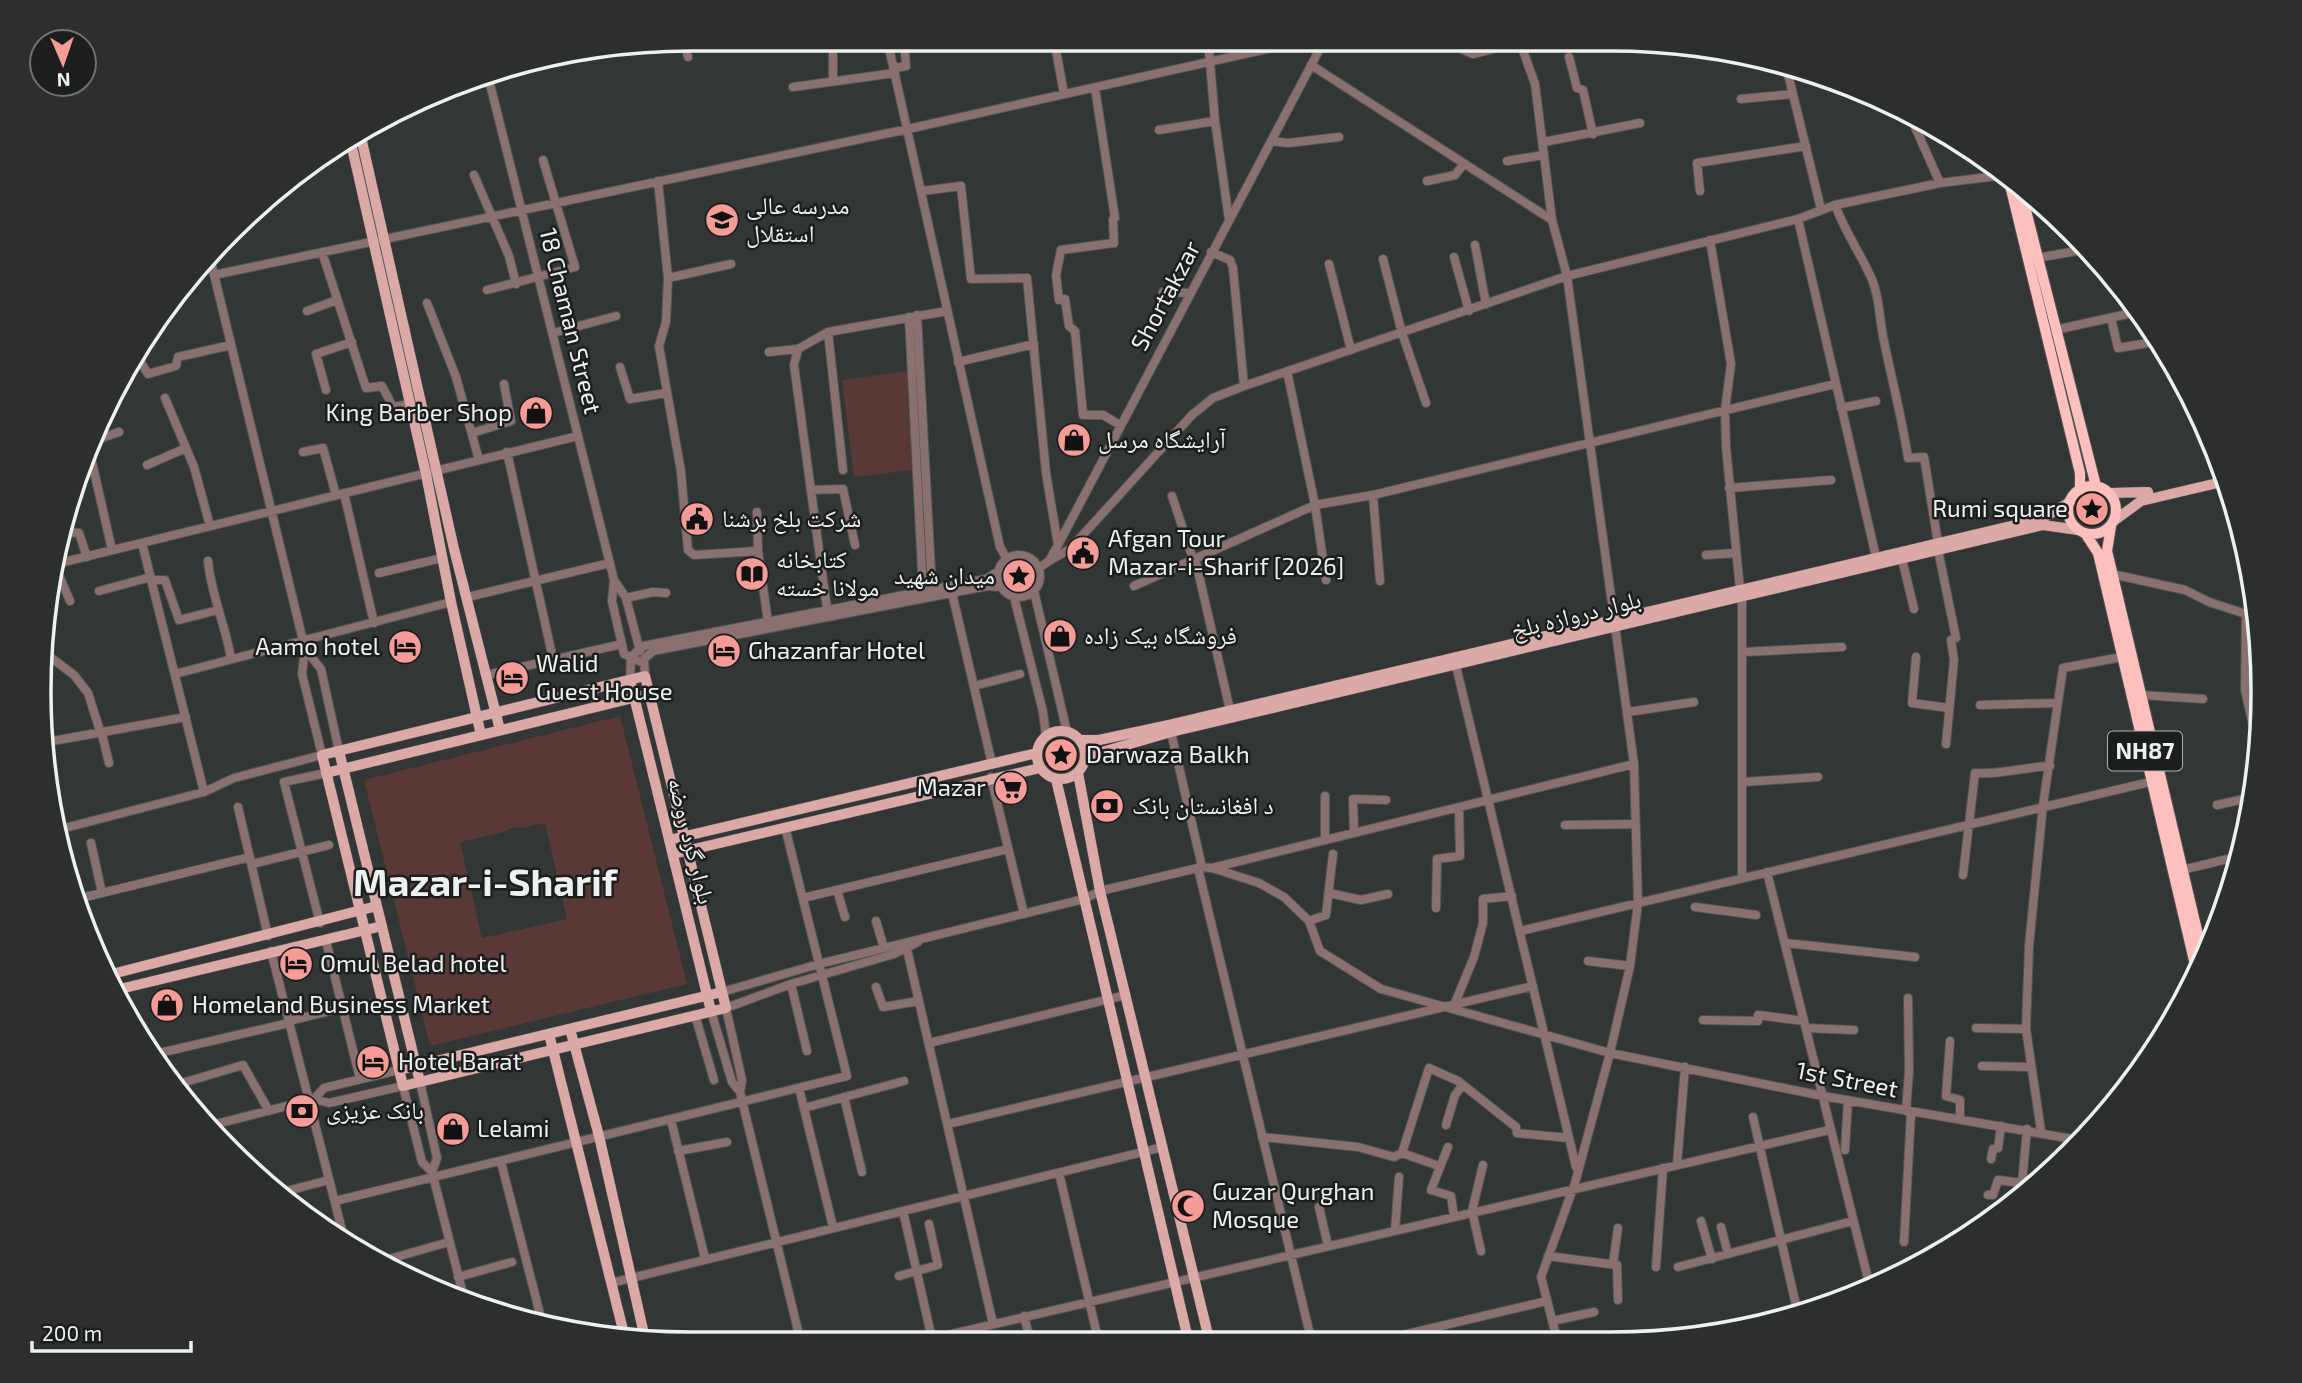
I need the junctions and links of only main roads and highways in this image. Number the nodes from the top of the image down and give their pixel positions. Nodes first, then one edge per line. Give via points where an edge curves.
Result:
1 (362, 142) edge
2 (352, 149) edge
3 (2011, 191) edge
4 (2024, 202) edge
5 (432, 472) junction
6 (2214, 477) edge
7 (2216, 483) edge
8 (2096, 486) junction
9 (2080, 489) junction
10 (2110, 493) junction
11 (2070, 502) junction
12 (2113, 523) junction
13 (2081, 531) junction
14 (1938, 546) junction
15 (1741, 592) junction
16 (1615, 623) junction
17 (630, 680) junction
18 (649, 694) junction
19 (635, 698) junction
20 (496, 713) junction
21 (477, 717) junction
22 (500, 730) junction
23 (481, 735) junction
24 (1080, 740) junction
25 (339, 751) junction
26 (1037, 753) junction
27 (1085, 757) junction
28 (343, 768) junction
29 (1040, 768) junction
30 (326, 772) junction
31 (1078, 773) junction
32 (1056, 779) junction
33 (2156, 780) junction
34 (684, 836) junction
35 (669, 839) junction
36 (687, 850) junction
37 (673, 854) junction
38 (377, 906) junction
39 (360, 910) junction
40 (382, 926) junction
41 (365, 931) junction
42 (273, 935) junction
43 (2200, 942) edge
44 (276, 950) junction
45 (2193, 956) edge
46 (132, 969) junction
47 (116, 973) edge
48 (136, 985) junction
49 (124, 988) edge
50 (722, 992) junction
51 (707, 995) junction
52 (711, 1011) junction
53 (570, 1029) junction
54 (549, 1034) junction
55 (575, 1045) junction
56 (553, 1050) junction
57 (416, 1066) junction
58 (399, 1070) junction
59 (420, 1082) junction
60 (623, 1328) edge
61 (643, 1330) edge
62 (1186, 1332) edge
63 (1207, 1332) edge

1 - 5 main road
2 - 5 main road via 410,404
3 - 9 highway via 2080,473
4 - 8 highway
5 - 20 main road
5 - 21 main road via 442,558
6 - 10 main road via 2139,495
7 - 12 main road via 2141,501
8 - 9 highway
8 - 10 highway
9 - 11 highway
10 - 12 highway, NH87 via 2116,506
11 - 13 highway, NH87 via 2069,517
11 - 14 main road, بلوار دروازه بلخ via 2041,519
12 - 13 highway via 2099,533
12 - 33 highway, NH87 via 2107,551
13 - 14 main road, بلوار دروازه بلخ via 2043,525
13 - 33 highway, NH87 via 2098,553
14 - 15 main road, بلوار دروازه بلخ
14 - 15 main road, بلوار دروازه بلخ via 1902,559
15 - 16 main road, بلوار دروازه بلخ
16 - 24 main road, بلوار دروازه بلخ via 1099,740
16 - 27 main road, بلوار دروازه بلخ
17 - 18 main road, بلوار گرد روضه via 645,676
17 - 19 main road, بلوار گرد روضه
17 - 20 main road
18 - 19 main road
18 - 34 main road, بلوار گرد روضه
19 - 22 main road
19 - 35 main road, بلوار گرد روضه
20 - 21 main road
20 - 22 main road
21 - 23 main road
21 - 25 main road
22 - 23 main road
23 - 28 main road
24 - 26 main road via 1067,732 1046,736
24 - 27 main road
25 - 28 main road
25 - 30 main road via 322,755
26 - 29 main road
26 - 34 main road
27 - 31 main road
28 - 30 main road
28 - 38 main road
29 - 32 main road
29 - 36 main road
30 - 39 main road
31 - 32 main road
31 - 63 main road via 1100,891
32 - 62 main road
33 - 43 highway, NH87
33 - 45 highway, NH87
34 - 35 main road
34 - 36 main road, بلوار گرد روضه
35 - 37 main road, بلوار گرد روضه
36 - 37 main road
36 - 50 main road, بلوار گرد روضه
37 - 51 main road, بلوار گرد روضه
38 - 39 main road
38 - 40 main road
39 - 41 main road
39 - 42 main road
40 - 41 main road
40 - 57 main road
41 - 44 main road
41 - 58 main road
42 - 44 main road
42 - 46 main road
44 - 48 main road
46 - 47 main road
46 - 48 main road
48 - 49 main road
50 - 51 main road
50 - 52 main road, بلوار گرد روضه via 726,1008
51 - 52 main road, بلوار گرد روضه
51 - 53 main road
52 - 55 main road
53 - 54 main road
53 - 55 main road
54 - 56 main road
54 - 57 main road
55 - 56 main road
55 - 61 main road
56 - 59 main road
56 - 60 main road
57 - 58 main road
57 - 59 main road
58 - 59 main road via 403,1086

